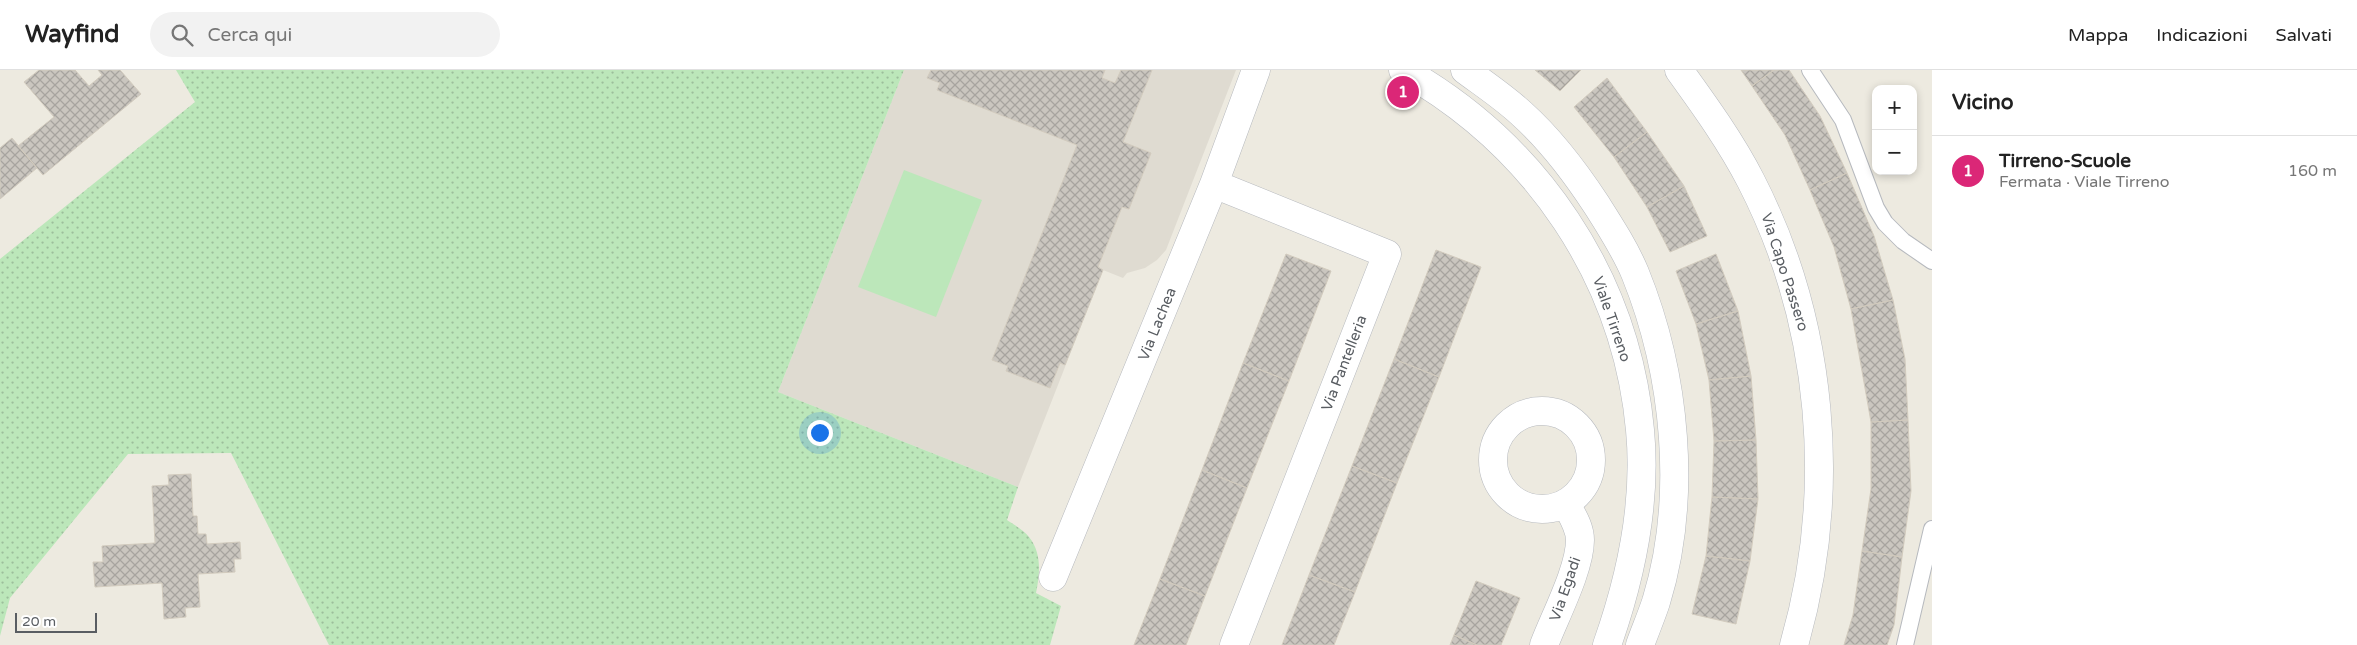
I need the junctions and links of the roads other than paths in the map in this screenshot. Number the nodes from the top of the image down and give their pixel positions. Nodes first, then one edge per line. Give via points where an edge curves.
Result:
1 (1256, 70) edge
2 (1403, 70) edge
3 (1465, 70) edge
4 (1679, 70) edge
5 (1810, 70) edge
6 (1214, 184) junction
7 (1932, 260) edge
8 (1566, 504) dead end
9 (1932, 529) edge
10 (1053, 577) dead end
11 (1234, 645) edge
12 (1544, 645) edge
13 (1607, 645) edge
14 (1640, 645) edge
15 (1794, 645) edge
16 (1905, 645) edge

1 - 6 street, Via Lachea
2 - 13 street, Viale Tirreno via 1431,86 1488,128 1518,158 1565,217 1600,280 1614,317 1634,390 1641,467 1633,555
3 - 14 street via 1522,114 1587,191 1634,273 1656,336 1672,420 1674,482 1662,576
4 - 15 street, Via Capo Passero via 1718,125 1769,217 1805,330 1816,406 1819,486 1812,560
5 - 7 lane via 1842,120 1876,208 1885,223 1903,241
6 - 10 street, Via Lachea
6 - 11 street, Via Pantelleria via 1387,254
8 - 12 street, Via Egadi via 1580,538 1578,559
9 - 16 lane

